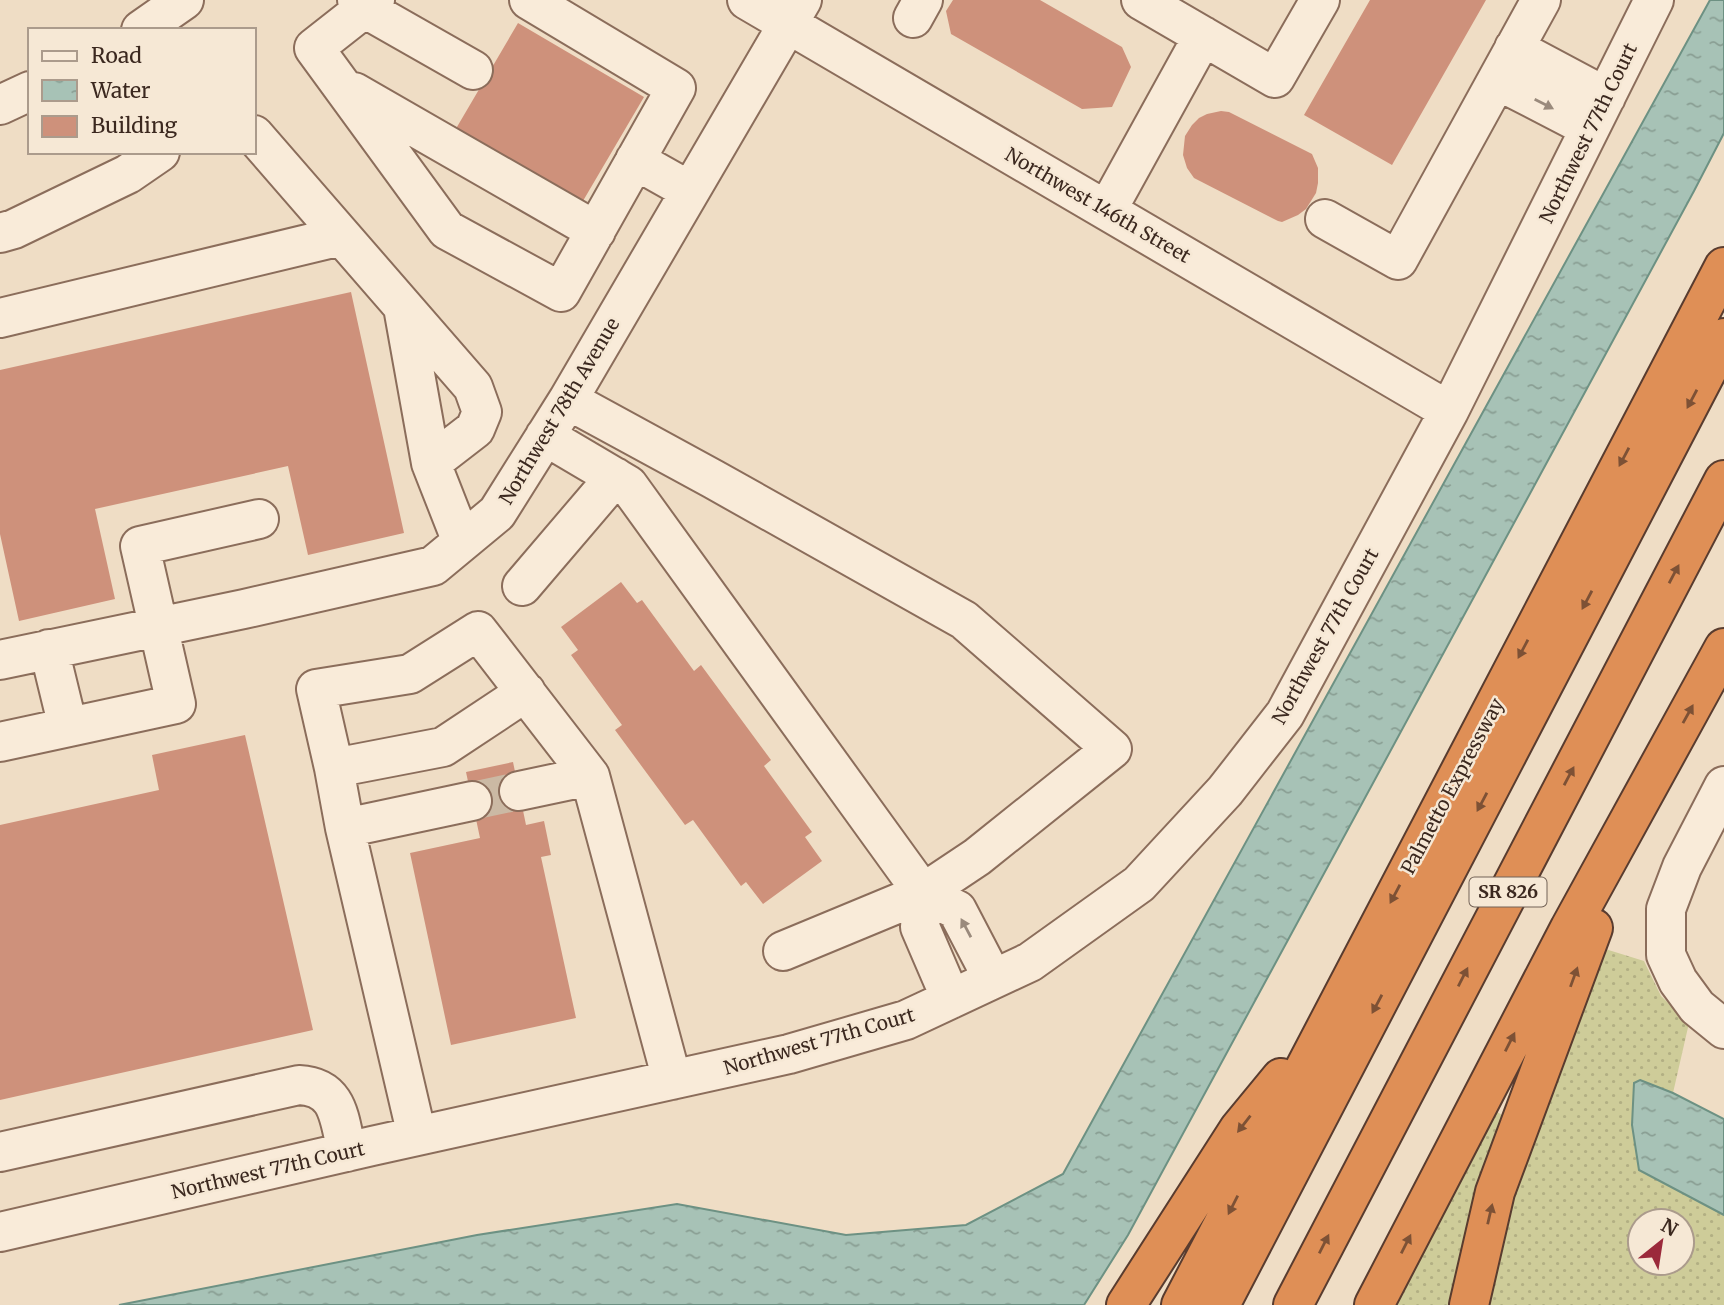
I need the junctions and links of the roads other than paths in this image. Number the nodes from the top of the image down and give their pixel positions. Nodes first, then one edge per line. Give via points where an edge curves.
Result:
1 (184, 0) edge
2 (529, 0) edge
3 (747, 0) edge
4 (1141, 0) edge
5 (1320, 0) edge
6 (1541, 0) edge
7 (1654, 0) edge
8 (366, 3) edge
9 (796, 12) edge
10 (144, 28) edge
11 (1203, 36) junction
12 (1505, 64) junction
13 (473, 71) dead end
14 (340, 84) junction
15 (28, 91) edge
16 (0, 105) edge
17 (1598, 112) junction
18 (256, 137) edge
19 (157, 154) edge
20 (635, 160) junction
21 (690, 191) junction
22 (1107, 210) junction
23 (1325, 219) dead end
24 (596, 231) junction
25 (0, 233) edge
26 (341, 236) junction
27 (1724, 267) edge
28 (403, 307) junction
29 (0, 318) edge
30 (1724, 338) edge
31 (568, 400) junction
32 (1449, 411) junction
33 (545, 436) junction
34 (431, 463) junction
35 (615, 477) junction
36 (1724, 480) edge
37 (259, 519) dead end
38 (462, 542) junction
39 (522, 586) dead end
40 (158, 626) junction
41 (1724, 648) edge
42 (49, 649) junction
43 (0, 660) edge
44 (526, 692) junction
45 (68, 727) junction
46 (0, 742) edge
47 (334, 768) junction
48 (1656, 774) junction
49 (590, 776) junction
50 (1724, 786) edge
51 (519, 791) tunnel mouth
52 (472, 801) tunnel mouth
53 (345, 828) junction
54 (923, 893) junction
55 (783, 951) dead end
56 (993, 979) junction
57 (951, 999) junction
58 (1333, 1014) junction
59 (1724, 1029) edge
60 (672, 1080) junction
61 (417, 1136) junction
62 (0, 1152) edge
63 (347, 1152) junction
64 (0, 1232) edge
65 (1126, 1305) edge
66 (1181, 1305) edge
67 (1220, 1305) edge
68 (1293, 1305) edge
69 (1374, 1305) edge
70 (1469, 1305) edge

1 - 10 street
2 - 20 street via 676,88
3 - 9 street, Northwest 146th Street
4 - 11 street
5 - 11 street via 1275,78
6 - 12 street
7 - 17 street, Northwest 77th Court
8 - 13 street
8 - 14 street via 314,48
9 - 21 street, Northwest 78th Avenue
9 - 22 street, Northwest 146th Street
11 - 22 street
12 - 17 street
12 - 23 street via 1398,260
14 - 24 street
14 - 24 street via 447,230 561,292
15 - 16 street
17 - 32 street, Northwest 77th Court
18 - 26 street
19 - 25 street via 128,174
20 - 21 street
20 - 24 street
21 - 31 street, Northwest 78th Avenue
22 - 32 street, Northwest 146th Street
26 - 28 street
26 - 29 street
27 -> 58 highway, Palmetto Expressway
28 - 34 street
28 - 34 street via 473,387 482,412 475,429
30 -> 67 highway
31 - 33 street, Northwest 78th Avenue
31 - 54 street via 964,620 1112,750 977,857
32 - 56 street, Northwest 77th Court via 1285,714 1226,791 1139,884 1030,961
33 - 35 street
33 - 38 street, Northwest 78th Avenue via 497,513
34 - 38 street
35 - 39 street
35 - 54 street via 628,485
68 -> 36 highway, SR 826
37 - 40 street via 140,545
38 - 40 street, Northwest 78th Avenue via 433,566
40 - 42 street, Northwest 78th Avenue
40 - 45 street via 176,704
48 -> 41 highway
42 - 43 street, Northwest 78th Avenue
42 - 45 street
44 - 47 street via 443,747
44 - 47 street via 478,631 410,674 317,689
44 - 49 street
45 - 46 street
47 - 53 street
69 -> 48 highway via 1570,928
70 -> 48 highway via 1495,1192 1614,870
49 - 51 street
49 - 60 street
50 - 59 street via 1665,909 1666,955 1678,981 1697,1007
52 - 53 street
53 - 61 street
54 - 55 street
56 -> 54 street via 957,909
54 - 57 street via 920,926
56 - 57 street, Northwest 77th Court
57 - 60 street, Northwest 77th Court via 906,1020 789,1054
58 -> 65 highway via 1239,1129
58 -> 66 highway, Palmetto Expressway
60 - 61 street, Northwest 77th Court
61 - 63 street, Northwest 77th Court
62 - 63 street via 299,1085 313,1086 331,1099
63 - 64 street, Northwest 77th Court

